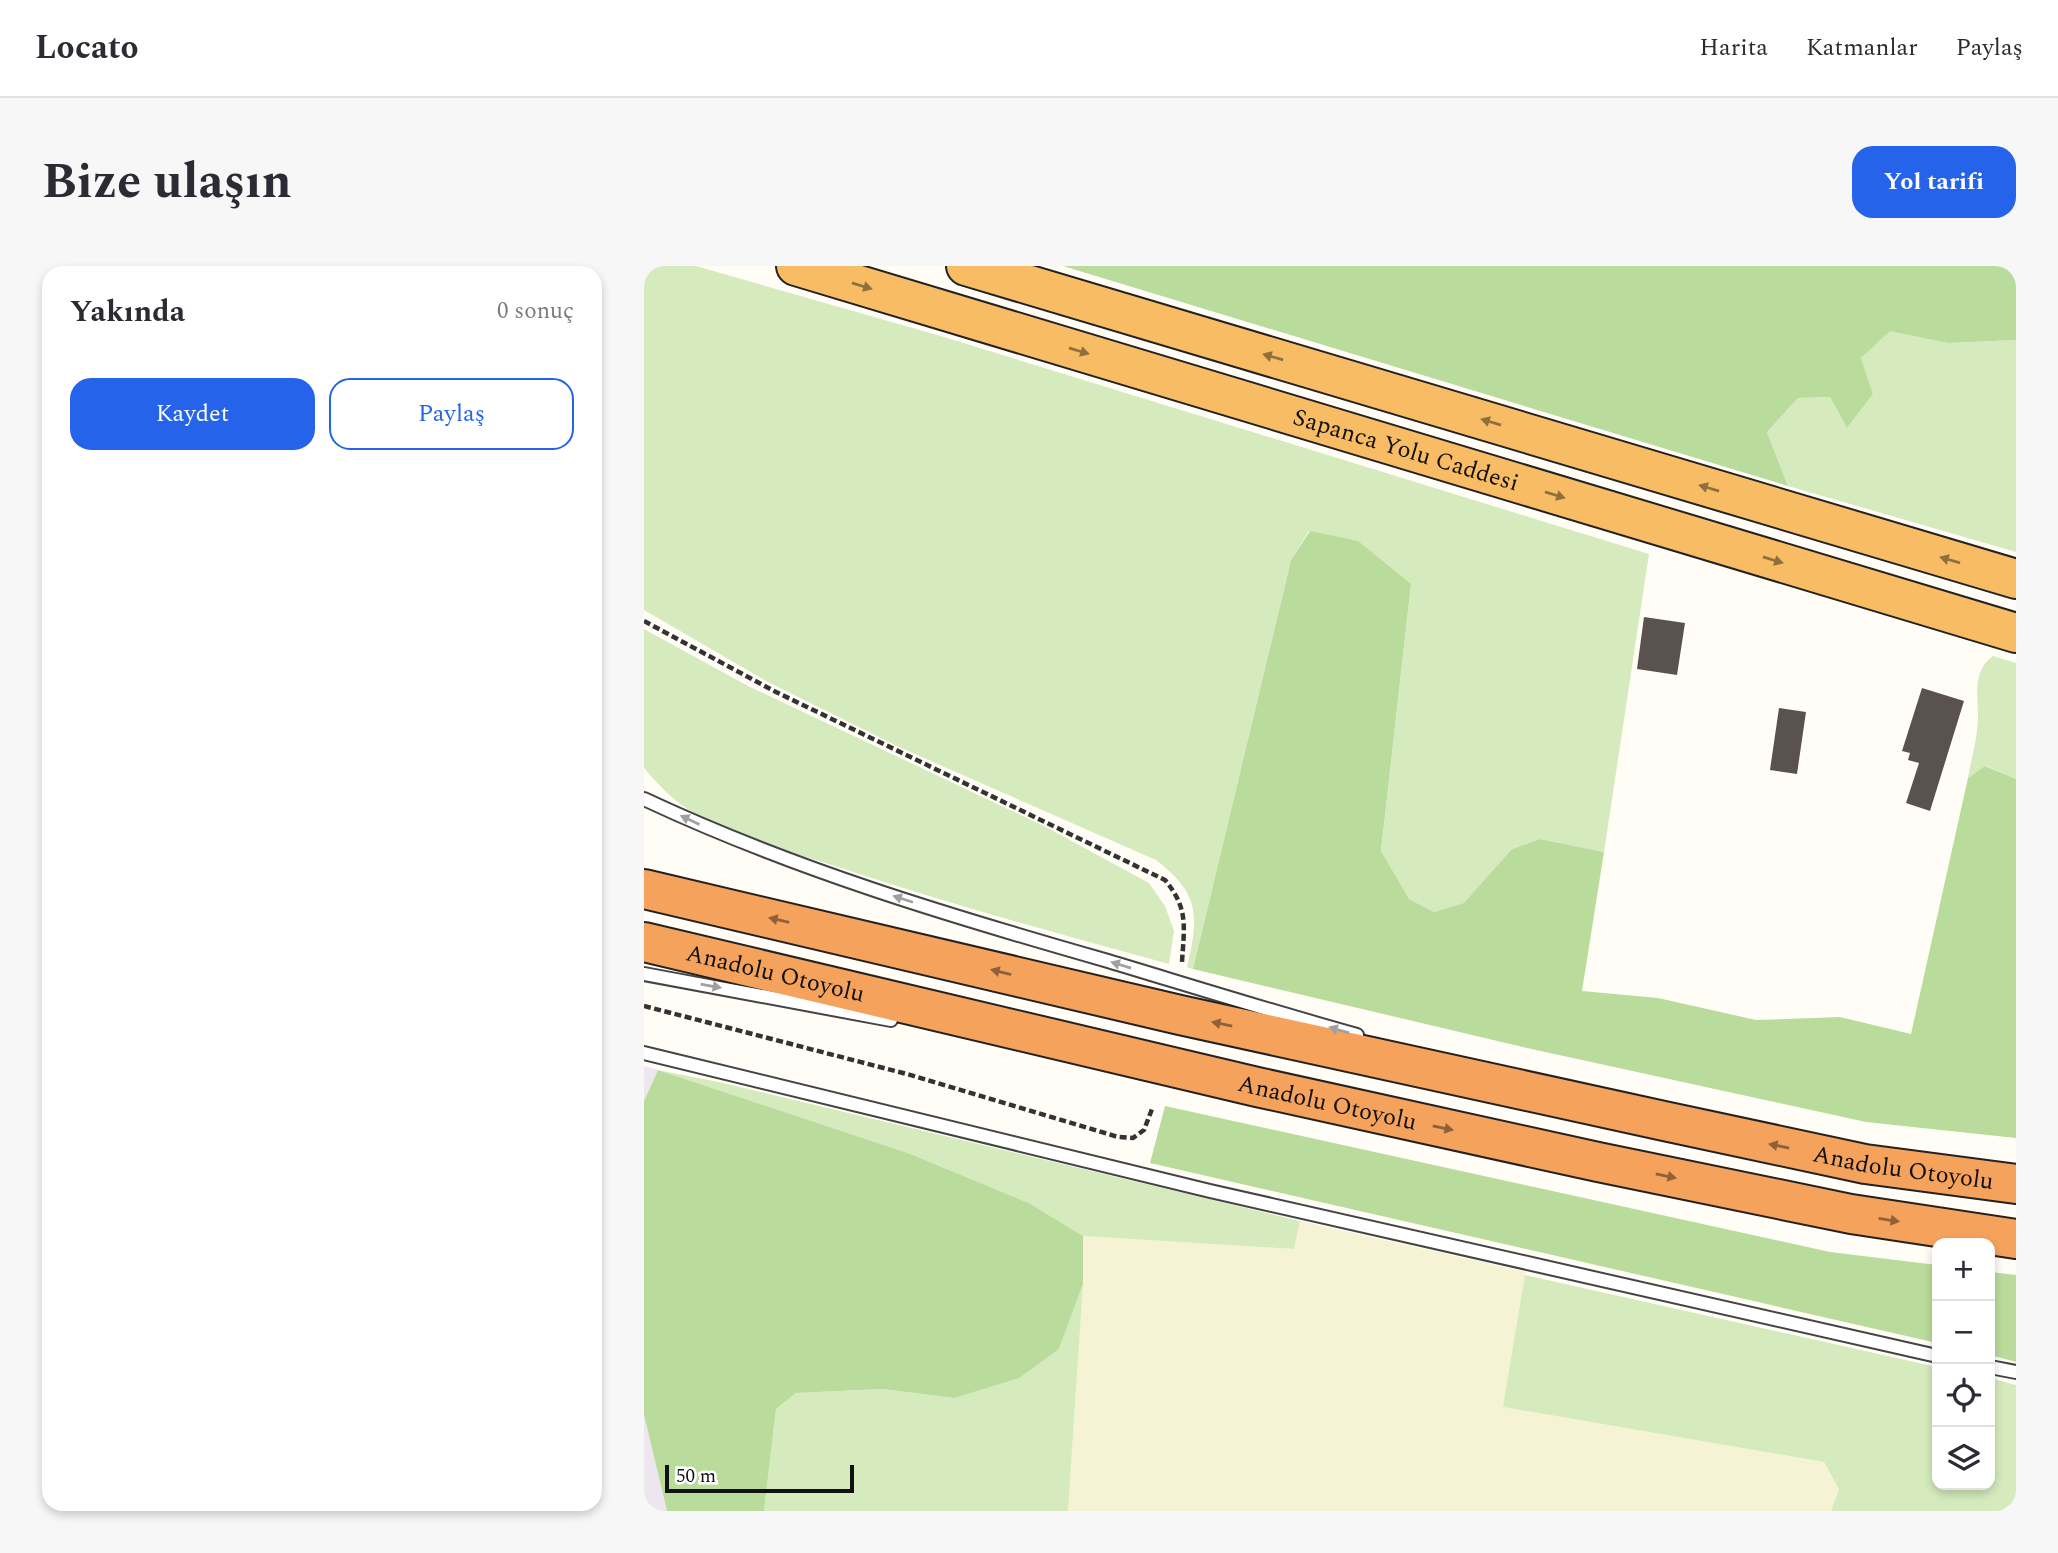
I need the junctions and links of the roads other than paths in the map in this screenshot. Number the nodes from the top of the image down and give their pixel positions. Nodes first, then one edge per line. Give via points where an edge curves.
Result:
1 (796, 266) edge
2 (966, 266) edge
3 (2016, 579) edge
4 (2016, 634) edge
5 (644, 799) edge
6 (644, 889) edge
7 (644, 942) edge
8 (644, 974) edge
9 (903, 1022) dead end
10 (985, 1037) dead end
11 (1369, 1038) dead end
12 (644, 1053) edge
13 (1423, 1054) dead end
14 (1257, 1087) junction
15 (1664, 1121) junction
16 (2016, 1184) edge
17 (2016, 1239) edge
18 (1932, 1355) edge
19 (1995, 1368) edge
20 (2016, 1372) edge

1 -> 4 highway, Sapanca Yolu Caddesi
3 -> 2 highway, Sapanca Yolu Caddesi
11 -> 5 lane via 989,928 758,849
15 -> 6 highway, Anadolu Otoyolu via 1180,1015
7 - 14 highway, Anadolu Otoyolu
8 -> 9 lane
10 - 14 lane
12 - 18 lane via 1236,1197
13 - 15 lane
14 -> 17 highway, Anadolu Otoyolu via 1851,1214
16 -> 15 highway, Anadolu Otoyolu via 1865,1164
19 - 20 lane

